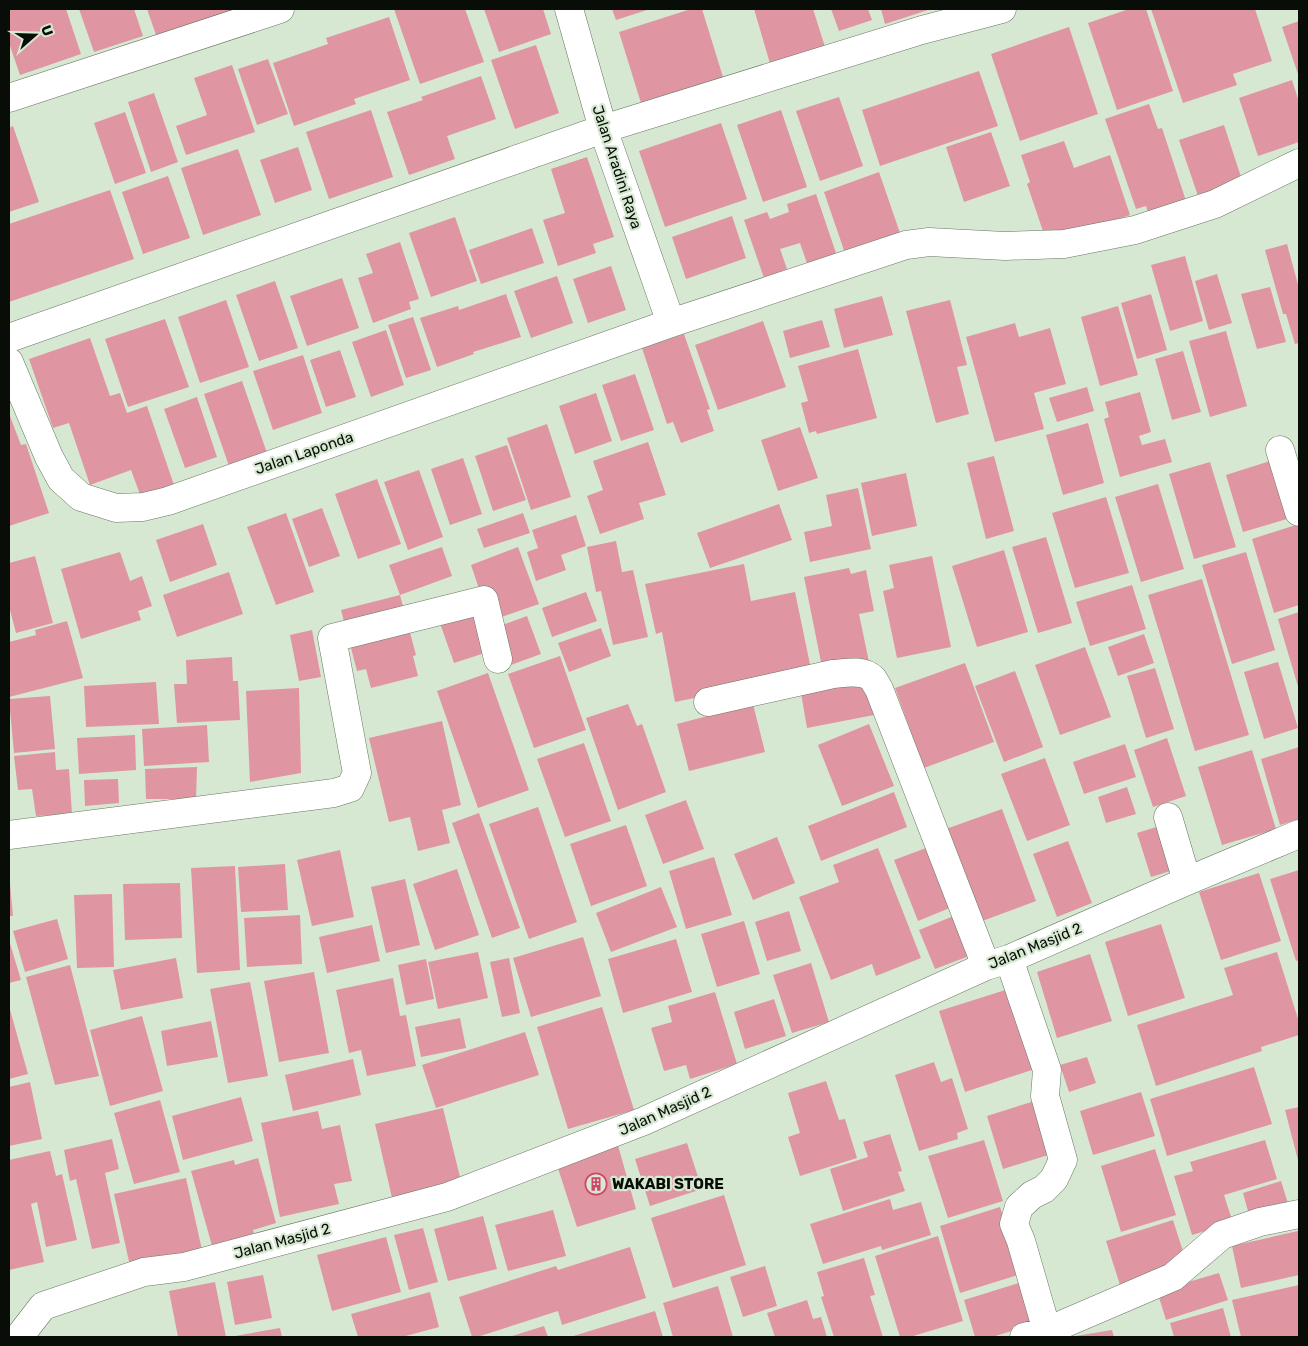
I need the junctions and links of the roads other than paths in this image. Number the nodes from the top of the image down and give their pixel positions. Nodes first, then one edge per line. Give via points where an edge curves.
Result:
1 (280, 9) edge
2 (569, 9) edge
3 (1002, 9) edge
4 (9, 98) edge
5 (603, 129) junction
6 (1299, 163) edge
7 (671, 323) junction
8 (9, 338) edge
9 (9, 362) edge
10 (1280, 450) dead end
11 (1299, 512) edge
12 (498, 660) dead end
13 (708, 702) dead end
14 (1168, 817) dead end
15 (1299, 834) edge
16 (9, 835) edge
17 (1188, 881) junction
18 (998, 962) junction
19 (1299, 1214) edge
20 (1036, 1334) edge
21 (19, 1337) edge

1 - 4 street
2 - 5 street, Jalan Aradini Raya
3 - 5 street via 922,30
5 - 7 street, Jalan Aradini Raya
5 - 8 street
6 - 7 street, Jalan Laponda via 1215,204 1135,230 1064,244 1004,246 929,242 906,245
7 - 9 street, Jalan Laponda via 168,501 142,507 116,508 81,497 61,479
10 - 11 street
12 - 16 street via 484,600 332,638 357,773 350,788 334,793
13 - 18 street via 833,674 853,672 872,679
14 - 17 street
15 - 17 street, Jalan Masjid 2
17 - 18 street, Jalan Masjid 2
18 - 20 street via 1047,1070 1045,1096 1063,1160 1054,1179 1019,1208 1014,1224 1021,1241
18 - 21 street, Jalan Masjid 2 via 644,1121 447,1197 184,1267 144,1272 43,1306
19 - 20 street via 1260,1222 1222,1235 1173,1277

